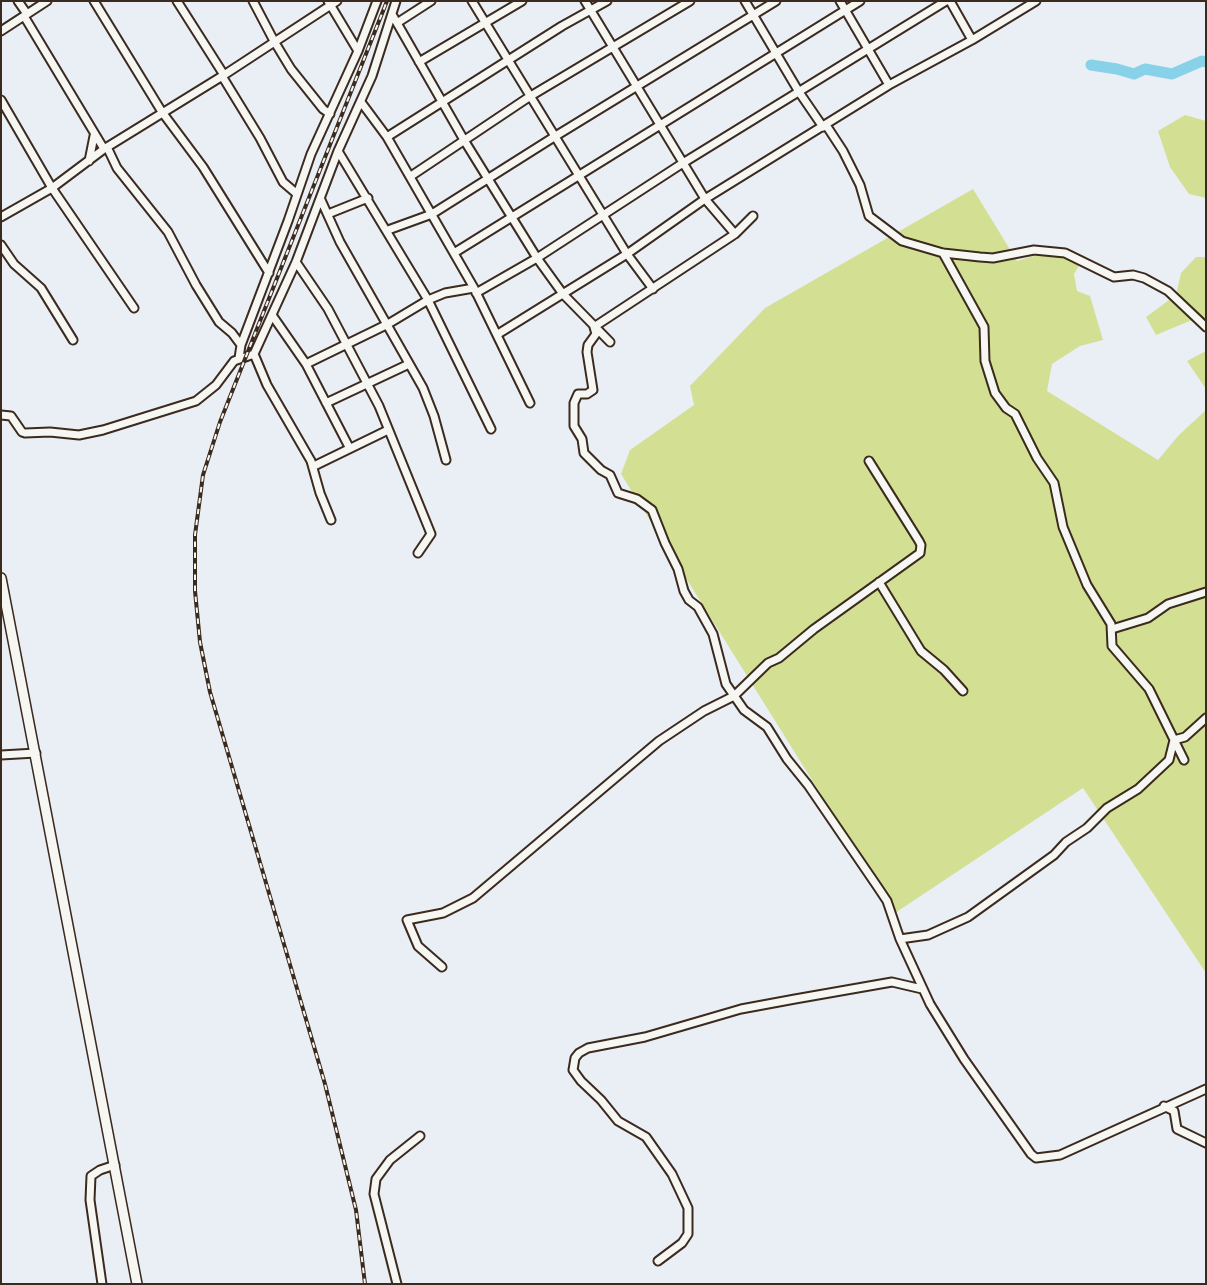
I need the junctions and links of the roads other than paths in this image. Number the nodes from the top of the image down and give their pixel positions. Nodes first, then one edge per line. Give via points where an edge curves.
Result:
1 (18, 1) edge
2 (47, 1) edge
3 (94, 1) edge
4 (177, 1) edge
5 (253, 1) edge
6 (377, 1) edge
7 (396, 1) edge
8 (431, 1) edge
9 (472, 1) edge
10 (522, 1) edge
11 (585, 1) edge
12 (607, 1) edge
13 (690, 1) edge
14 (745, 1) edge
15 (776, 1) edge
16 (840, 1) edge
17 (860, 1) edge
18 (946, 1) edge
19 (950, 1) edge
20 (1036, 1) edge
21 (332, 3) edge
22 (846, 10) junction
23 (591, 11) junction
24 (25, 15) junction
25 (753, 15) junction
26 (395, 20) junction
27 (486, 24) junction
28 (1, 31) edge
29 (972, 40) junction
30 (274, 41) junction
31 (613, 47) junction
32 (868, 48) junction
33 (358, 51) junction
34 (776, 54) junction
35 (508, 60) junction
36 (418, 62) junction
37 (223, 76) junction
38 (638, 85) junction
39 (890, 85) junction
40 (799, 92) junction
41 (529, 97) junction
42 (1, 100) edge
43 (361, 102) junction
44 (442, 102) junction
45 (162, 112) junction
46 (330, 114) junction
47 (661, 125) junction
48 (825, 126) junction
49 (94, 136) junction
50 (387, 136) junction
51 (554, 136) junction
52 (464, 140) junction
53 (106, 148) junction
54 (338, 151) junction
55 (89, 161) junction
56 (683, 163) junction
57 (578, 175) junction
58 (410, 176) junction
59 (487, 179) junction
60 (52, 188) junction
61 (297, 194) junction
62 (368, 198) junction
63 (705, 199) junction
64 (321, 200) junction
65 (328, 214) junction
66 (432, 214) junction
67 (603, 215) junction
68 (753, 216) dead end
69 (1, 217) edge
70 (510, 218) junction
71 (388, 230) junction
72 (735, 234) junction
73 (1, 244) edge
74 (454, 253) junction
75 (942, 253) junction
76 (627, 254) junction
77 (537, 258) junction
78 (296, 262) junction
79 (269, 273) junction
80 (653, 289) junction
81 (475, 290) junction
82 (563, 294) junction
83 (428, 300) junction
84 (134, 308) dead end
85 (272, 315) junction
86 (388, 324) junction
87 (594, 326) junction
88 (1206, 327) edge
89 (498, 334) junction
90 (73, 340) dead end
91 (610, 342) dead end
92 (348, 344) junction
93 (241, 345) junction
94 (254, 354) junction
95 (239, 358) junction
96 (306, 364) junction
97 (409, 364) junction
98 (368, 384) junction
99 (326, 403) junction
100 (530, 404) dead end
101 (1, 416) edge
102 (491, 429) dead end
103 (388, 430) junction
104 (348, 448) junction
105 (446, 460) dead end
106 (870, 462) dead end
107 (314, 466) junction
108 (331, 520) dead end
109 (418, 553) dead end
110 (1, 578) edge
111 (879, 582) junction
112 (1206, 592) edge
113 (6, 599) junction
114 (1, 608) edge
115 (1112, 629) junction
116 (963, 691) dead end
117 (734, 696) junction
118 (1206, 718) edge
119 (1174, 740) junction
120 (36, 753) junction
121 (1, 755) edge
122 (1184, 760) dead end
123 (900, 939) junction
124 (442, 967) dead end
125 (922, 989) junction
126 (1206, 1089) edge
127 (1164, 1106) junction
128 (420, 1136) dead end
129 (1206, 1143) edge
130 (115, 1165) junction
131 (658, 1261) dead end
132 (102, 1284) edge
133 (137, 1284) edge
134 (396, 1284) edge

1 - 24 street
2 - 24 street
3 - 45 street
4 - 37 street
5 - 30 street
6 - 33 street
7 - 26 street
8 - 26 street
9 - 27 street
10 - 27 street
11 - 23 street
12 - 23 street
13 - 31 street
14 - 25 street
15 - 25 street
16 - 22 street
17 - 22 street
18 - 32 street
19 - 29 street
20 - 29 street
21 - 30 street
21 - 33 street
22 - 32 street
22 - 34 street
23 - 31 street
23 - 35 street
24 - 28 street
24 - 49 street
25 - 34 street
25 - 38 street
26 - 36 street
26 - 43 street
27 - 35 street
27 - 36 street
29 - 39 street
30 - 37 street
30 - 46 street via 315,99
31 - 38 street
31 - 41 street
32 - 39 street
32 - 40 street
33 - 46 street
34 - 40 street
34 - 47 street
35 - 41 street
35 - 44 street
36 - 44 street
37 - 45 street
37 - 61 street via 283,182
38 - 47 street
38 - 51 street
39 - 48 street
40 - 48 street
40 - 56 street
41 - 51 street
41 - 52 street
42 - 60 street
43 - 50 street
43 - 54 street
44 - 50 street
44 - 52 street
45 - 53 street
45 - 79 street via 203,167
46 - 61 street
47 - 56 street
47 - 57 street
48 - 63 street
48 - 75 street via 843,150 860,184 869,216 902,241
49 - 53 street
49 - 55 street
50 - 58 street
51 - 57 street
51 - 59 street
52 - 58 street
52 - 59 street
53 - 55 street
53 - 93 street via 117,168 168,232 219,322
54 - 62 street
54 - 64 street
55 - 60 street
56 - 63 street
56 - 67 street
57 - 67 street
57 - 70 street
58 - 66 street
59 - 66 street
59 - 70 street
60 - 69 street
60 - 84 street
61 - 79 street
62 - 65 street
62 - 71 street
63 - 72 street
63 - 76 street
64 - 65 street
64 - 78 street
65 - 86 street via 340,242
66 - 71 street
66 - 74 street
67 - 76 street
67 - 77 street
68 - 72 street
70 - 74 street
70 - 77 street
71 - 83 street
72 - 80 street
73 - 90 street via 14,264 40,288
74 - 81 street
75 - 88 street via 993,258 1034,250 1065,254 1114,277 1133,275 1144,278 1168,291
75 - 115 street via 984,327 985,361 995,393 1015,414 1037,458 1050,473 1063,527 1075,558
76 - 80 street
76 - 82 street
77 - 81 street
77 - 82 street
78 - 85 street
78 - 92 street
79 - 93 street
80 - 87 street
81 - 83 street via 445,293
81 - 89 street
82 - 87 street
82 - 89 street
83 - 86 street
83 - 102 street
85 - 94 street
85 - 96 street
86 - 92 street
86 - 97 street
87 - 91 street
87 - 117 street via 596,334 587,352 593,390 578,394 574,403 574,426 582,439 584,453 601,470 610,474 618,493 637,498 652,510 684,590 713,634 726,684
89 - 100 street
92 - 96 street
92 - 98 street
93 - 95 street
94 - 95 street
94 - 107 street via 267,386
95 - 101 street via 216,385 196,400 91,433 26,434 11,416
96 - 99 street
97 - 98 street
97 - 105 street via 434,416
98 - 99 street
98 - 103 street
99 - 104 street
103 - 104 street
103 - 109 street via 431,534
104 - 107 street
106 - 111 street via 921,545 920,553
107 - 108 street
110 - 113 street
111 - 116 street via 921,651
111 - 117 street via 780,658 768,662
112 - 115 street via 1168,604 1148,618
113 - 114 street
113 - 120 street
115 - 119 street via 1112,646 1148,689
117 - 123 street via 744,710 767,727 808,785 879,889 892,912
117 - 124 street via 704,711 659,741 473,898 443,913 407,920 418,946
118 - 119 street via 1185,737
119 - 122 street
119 - 123 street via 1168,760 1138,789 1106,808 1054,855 968,917 928,935
120 - 121 street
120 - 130 street
123 - 125 street
125 - 127 street via 964,1059 1036,1158 1060,1155
125 - 131 street via 892,982 795,999 588,1048 579,1053 573,1070 580,1081 618,1121 646,1137 672,1174 688,1208 688,1234 682,1243
126 - 127 street
127 - 129 street via 1174,1111 1177,1129
128 - 134 street via 390,1160 376,1179 374,1194
130 - 132 street via 91,1176 90,1200
130 - 133 street

